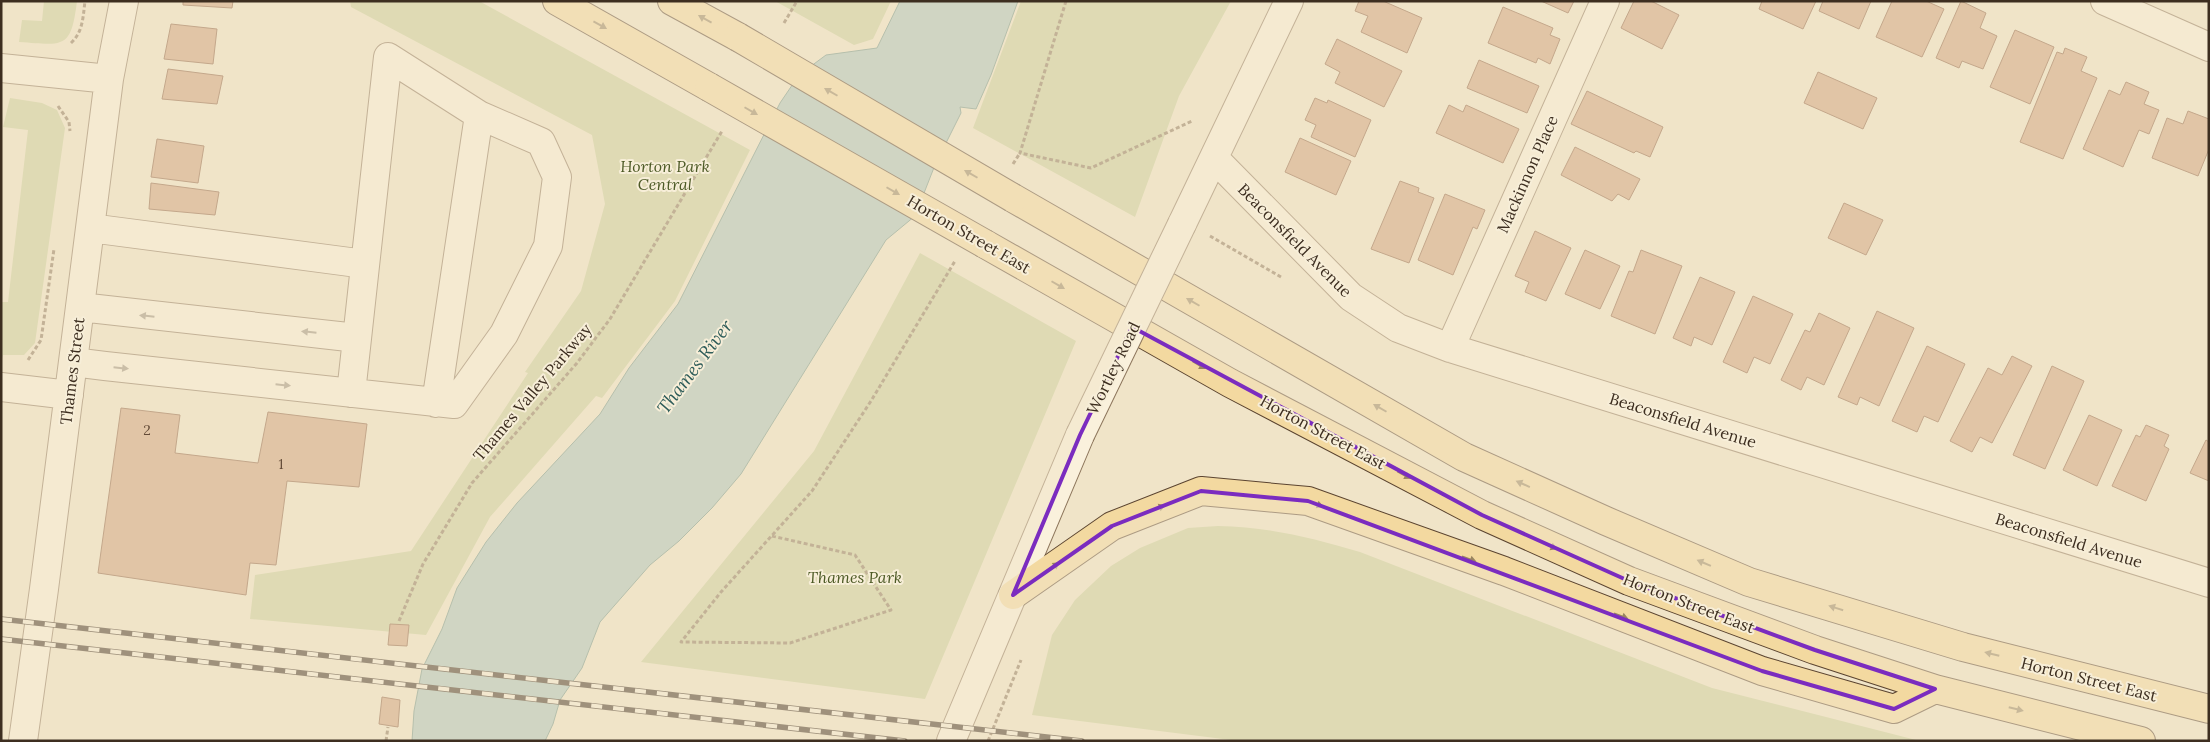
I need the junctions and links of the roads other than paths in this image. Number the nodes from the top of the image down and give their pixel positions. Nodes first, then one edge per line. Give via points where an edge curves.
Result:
1 (124, 1) edge
2 (557, 1) edge
3 (672, 1) edge
4 (1289, 1) edge
5 (1605, 1) edge
6 (2105, 1) edge
7 (2209, 47) edge
8 (1, 68) edge
9 (109, 79) junction
10 (479, 115) junction
11 (1214, 158) junction
12 (90, 228) junction
13 (365, 264) junction
14 (80, 308) junction
15 (357, 338) junction
16 (1450, 348) junction
17 (73, 362) junction
18 (1, 387) edge
19 (351, 393) junction
20 (69, 395) junction
21 (436, 402) junction
22 (2209, 583) edge
23 (1013, 595) junction
24 (1935, 689) junction
25 (2209, 709) edge
26 (22, 741) edge
27 (951, 741) edge
28 (2141, 741) edge

1 - 9 street, Thames Street
2 -> 24 main road, Horton Street East, bridge via 1230,383 1482,515 1629,580 1815,650
25 -> 3 main road, Horton Street East, bridge via 1963,647 1749,582 1464,457
4 - 11 street, Wortley Road
5 - 16 street, Mackinnon Place
6 - 7 street
8 - 9 street
9 - 12 street, Thames Street
10 - 13 street via 388,56
10 - 21 street
10 - 21 street via 541,142 557,177 548,246 504,334 454,404
11 - 16 street, Beaconsfield Avenue via 1351,297 1398,328
11 - 23 street, Wortley Road, bridge via 1080,436
12 - 13 street
12 - 14 street, Thames Street
13 - 15 street
15 -> 14 street
14 - 17 street, Thames Street
15 - 19 street
16 - 22 street, Beaconsfield Avenue
17 -> 19 street
17 - 20 street, Thames Street
18 - 20 street
19 - 21 street
20 - 26 street, Thames Street
23 -> 24 main road via 1112,526 1201,491 1308,501 1762,671 1894,709
23 - 27 street, Wortley Road
24 -> 28 main road, Horton Street East

